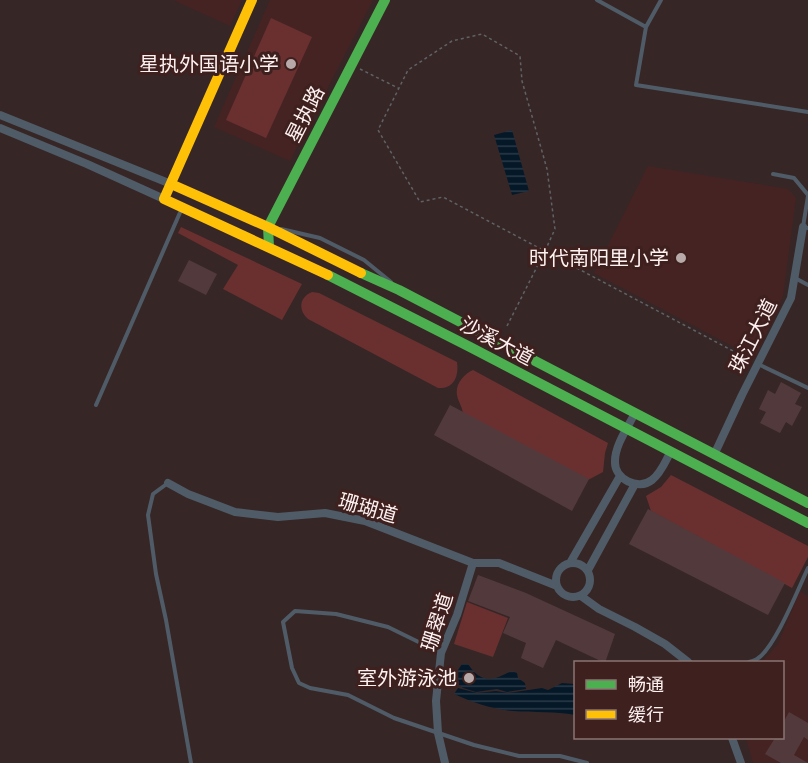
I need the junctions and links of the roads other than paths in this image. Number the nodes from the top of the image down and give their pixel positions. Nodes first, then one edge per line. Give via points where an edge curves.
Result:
1 (252, 0) edge
2 (385, 0) edge
3 (597, 0) edge
4 (661, 0) edge
5 (646, 27) junction
6 (808, 112) edge
7 (0, 115) edge
8 (0, 128) edge
9 (773, 174) dead end
10 (171, 184) junction
11 (808, 196) edge
12 (164, 199) junction
13 (183, 207) junction
14 (268, 227) junction
15 (806, 228) edge
16 (269, 247) junction
17 (795, 278) junction
18 (808, 285) edge
19 (757, 364) junction
20 (808, 388) edge
21 (96, 405) dead end
22 (635, 413) junction
23 (627, 430) junction
24 (670, 453) junction
25 (714, 455) junction
26 (620, 476) junction
27 (168, 483) joint
28 (635, 483) junction
29 (808, 503) edge
30 (808, 523) edge
31 (473, 563) junction
32 (570, 563) junction
33 (808, 568) edge
34 (588, 570) junction
35 (557, 586) junction
36 (581, 596) junction
37 (441, 653) junction
38 (686, 661) edge
39 (753, 661) edge
40 (438, 733) junction
41 (732, 739) edge
42 (191, 763) edge
43 (445, 763) edge
44 (587, 763) edge
45 (741, 763) edge

1 - 10 main road
2 - 14 main road, 星执路
3 - 5 lane
4 - 5 lane
5 - 6 lane via 636,85
7 - 10 street
8 - 12 street
9 - 11 lane via 794,178
10 - 12 main road
10 - 14 main road, 沙溪大道
11 - 15 lane
12 - 13 main road, 沙溪大道
13 - 16 main road, 沙溪大道
13 - 21 lane
14 - 16 main road, 星执路
14 - 22 main road, 沙溪大道 via 399,290
15 - 17 street, 珠江大道
16 - 23 main road, 沙溪大道
17 - 18 lane
17 - 19 street, 珠江大道 via 791,298
19 - 20 lane
19 - 25 street, 珠江大道
22 - 23 street
22 - 25 main road, 沙溪大道
23 - 24 main road, 沙溪大道
23 - 26 street via 615,457
24 - 28 street via 651,481
24 - 30 main road, 沙溪大道
25 - 29 main road, 沙溪大道
26 - 28 street
26 - 32 street
27 - 31 street, 珊瑚道 via 235,512 278,517 325,513 365,520
27 - 42 lane via 153,494 148,515
28 - 34 street
31 - 35 street, 珊瑚道 via 499,563
31 - 37 street, 珊翠道
32 - 34 street
32 - 35 street via 558,571
33 - 39 lane via 769,648
34 - 36 street via 590,585
35 - 36 street via 567,596
36 - 38 street via 665,644
37 - 40 street, 珊翠道 via 436,700
37 - 40 lane via 388,627 336,614 295,611 283,622 298,683 348,695 394,718
40 - 43 street, 珊翠道
40 - 44 lane via 519,756 560,756
41 - 45 street

